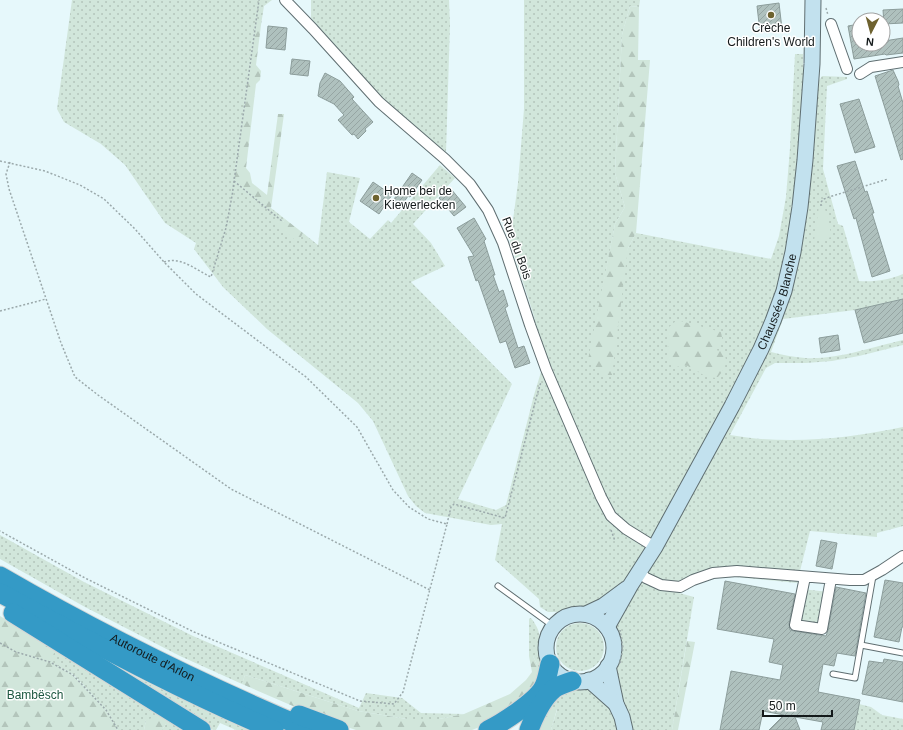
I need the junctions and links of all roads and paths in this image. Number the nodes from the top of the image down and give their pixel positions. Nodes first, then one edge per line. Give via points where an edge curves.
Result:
1 (258, 0) edge
2 (285, 0) edge
3 (819, 3) edge
4 (831, 24) joint
5 (903, 62) edge
6 (847, 69) dead end
7 (860, 74) dead end
8 (0, 161) edge
9 (10, 162) junction
10 (888, 179) dead end
11 (234, 181) junction
12 (821, 206) dead end
13 (283, 222) dead end
14 (164, 262) junction
15 (46, 299) junction
16 (0, 311) edge
17 (546, 369) junction
18 (447, 524) junction
19 (0, 531) edge
20 (655, 548) junction
21 (903, 556) edge
22 (638, 572) junction
23 (874, 575) junction
24 (0, 576) edge
25 (804, 577) junction
26 (832, 579) junction
27 (498, 586) dead end
28 (630, 586) junction
29 (430, 590) junction
30 (0, 592) edge
31 (0, 604) edge
32 (586, 614) junction
33 (610, 621) junction
34 (553, 626) junction
35 (0, 643) edge
36 (861, 645) junction
37 (903, 653) edge
38 (550, 664) junction
39 (614, 665) junction
40 (833, 674) dead end
41 (581, 681) junction
42 (228, 694) junction
43 (616, 704) junction
44 (118, 730) edge
45 (202, 730) edge
46 (274, 730) edge
47 (310, 730) edge
48 (339, 730) edge
49 (488, 730) edge
50 (529, 730) edge
51 (625, 730) edge

1 - 11 path
2 - 17 street, Rue du Bois via 379,102 470,184 488,210 503,243
3 - 4 path
3 - 20 main road, Chaussée Blanche via 806,160 784,291 761,349
4 - 6 street
5 - 7 street via 871,67
8 - 9 path
9 - 14 path via 66,179 104,199
9 - 15 path via 6,174 9,189
10 - 12 path via 824,199
11 - 13 path
11 - 14 path via 226,228 211,277 182,261 171,259
14 - 18 path via 196,294 306,377 357,427 392,490 409,507 428,519
15 - 16 path
15 - 29 path via 75,377 98,395 231,489
17 - 18 path via 505,518 454,504
17 - 20 street, Rue du Bois via 611,516
18 - 29 path
19 - 29 path via 85,578 194,632 360,701 394,704 403,692
20 - 22 main road, Chaussée Blanche
21 - 23 street
22 - 25 street via 661,585 680,586 713,573 737,571
22 - 28 main road, Chaussée Blanche
23 - 26 street via 864,580
23 - 36 lane
24 - 42 highway, Autoroute d'Arlon via 103,632
25 - 26 street
25 - 26 street via 796,625 822,629
27 - 34 lane
28 - 32 main road via 603,606
28 - 33 main road, Chaussée Blanche
30 - 46 highway, Autoroute d'Arlon via 165,680
31 - 45 highway
32 - 33 main road via 601,621
32 - 34 main road via 568,616
33 - 39 main road
33 - 39 path via 620,620 624,648
34 - 38 main road via 546,645 546,655
35 - 44 path via 16,652 50,662 74,675 106,710
36 - 37 lane
36 - 40 lane via 855,678
38 - 41 main road via 563,677
38 - 49 highway via 542,689 533,699
39 - 41 main road via 597,677
39 - 43 main road
41 - 43 main road
41 - 50 highway via 554,688 533,719
42 - 47 highway, Autoroute d'Arlon
42 - 48 highway via 258,699
43 - 51 main road

